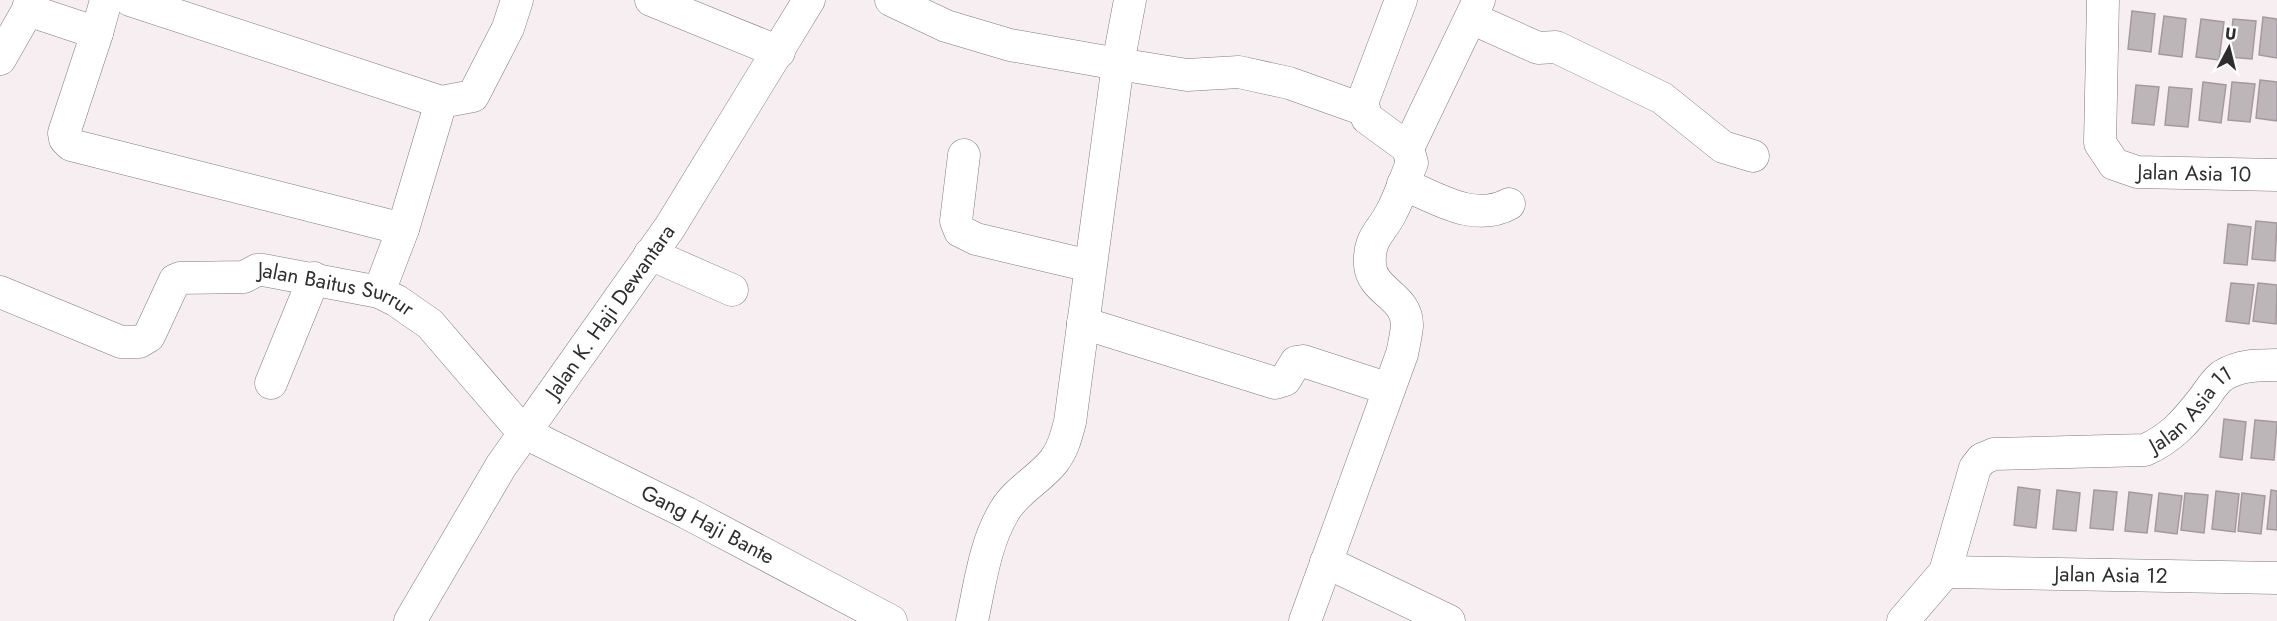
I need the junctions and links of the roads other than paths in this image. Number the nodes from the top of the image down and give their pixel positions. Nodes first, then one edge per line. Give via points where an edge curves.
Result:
1 (106, 0) edge
2 (130, 0) edge
3 (517, 0) edge
4 (651, 0) edge
5 (809, 0) edge
6 (891, 0) edge
7 (1130, 0) edge
8 (1401, 0) edge
9 (2103, 0) edge
10 (29, 5) edge
11 (1475, 9) edge
12 (98, 33) junction
13 (779, 52) junction
14 (0, 59) edge
15 (1118, 64) junction
16 (441, 102) junction
17 (1362, 109) junction
18 (1408, 148) junction
19 (964, 154) dead end
20 (1753, 156) dead end
21 (2277, 175) edge
22 (1403, 184) junction
23 (1509, 204) dead end
24 (403, 229) junction
25 (650, 254) junction
26 (1090, 266) junction
27 (314, 278) junction
28 (732, 290) dead end
29 (0, 292) edge
30 (379, 292) junction
31 (1083, 323) junction
32 (2277, 365) edge
33 (271, 383) dead end
34 (1389, 389) junction
35 (523, 432) junction
36 (1326, 562) junction
37 (1946, 572) junction
38 (2277, 578) edge
39 (410, 621) edge
40 (891, 621) edge
41 (972, 621) edge
42 (1305, 621) edge
43 (1449, 621) edge
44 (1903, 621) edge

1 - 12 street
2 - 16 street
3 - 16 street via 508,28 473,96
4 - 13 street
5 - 13 street, Jalan K. Haji Dewantara
6 - 15 street via 946,26 1010,45
7 - 15 street
8 - 17 street
9 - 21 street, Jalan Asia 10 via 2100,143 2114,164 2137,172
10 - 12 street
10 - 14 street
11 - 18 street
11 - 20 street via 1538,48 1556,47 1662,98 1723,147
12 - 24 street via 64,133 71,145
13 - 25 street, Jalan K. Haji Dewantara
15 - 17 street via 1187,75 1239,72 1288,83
15 - 26 street
16 - 24 street
17 - 18 street via 1367,118
18 - 22 street via 1412,163
19 - 26 street via 956,221 960,231 976,239
22 - 23 street via 1462,209 1482,213
22 - 34 street via 1391,213 1373,237 1370,266 1375,282 1404,309 1407,325 1402,354
24 - 30 street
25 - 28 street
25 - 35 street, Jalan K. Haji Dewantara
26 - 31 street
27 - 29 street, Jalan Baitus Surrur via 263,270 244,278 180,278 175,280 150,336 138,342 121,342
27 - 30 street, Jalan Baitus Surrur
27 - 33 street
30 - 35 street, Jalan Baitus Surrur via 430,324
31 - 34 street via 1275,383 1285,380 1296,362 1303,361
31 - 41 street via 1064,446 997,523
32 - 37 street, Jalan Asia 11 via 2247,367 2220,377 2180,429 2145,450 1994,454 1983,459 1976,468
34 - 36 street
35 - 39 street, Jalan K. Haji Dewantara
35 - 40 street, Gang Haji Bante
36 - 42 street
36 - 43 street
37 - 38 street, Jalan Asia 12
37 - 44 street

